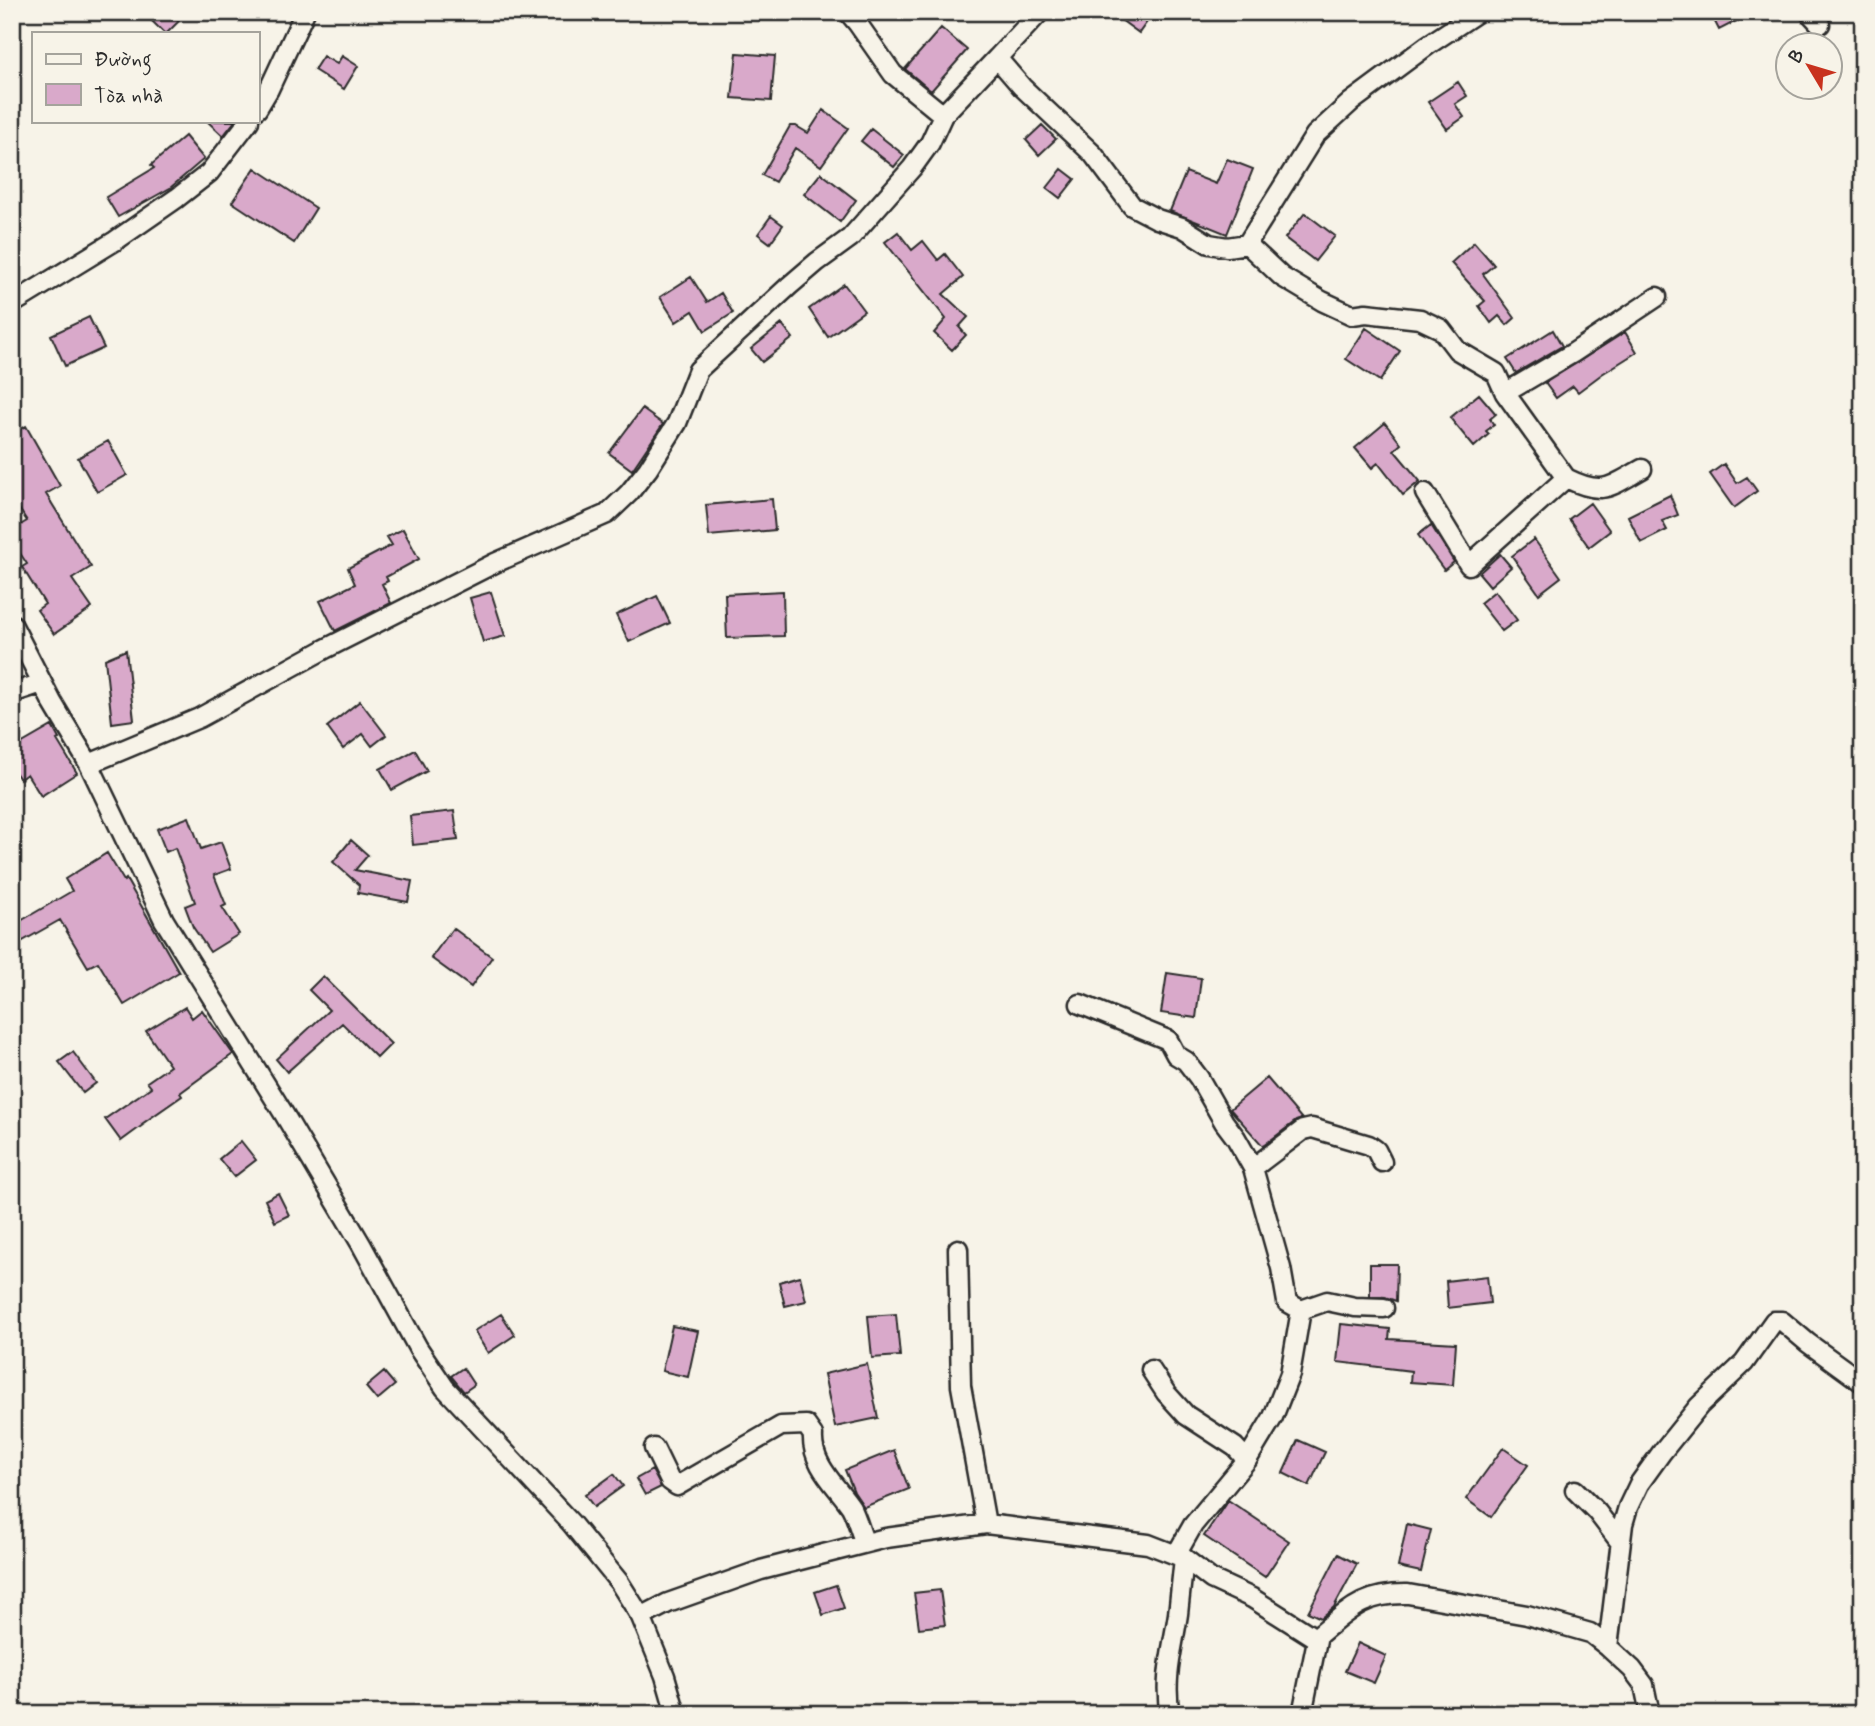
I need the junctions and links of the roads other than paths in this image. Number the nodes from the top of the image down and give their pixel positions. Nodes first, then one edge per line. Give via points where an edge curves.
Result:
1 (305, 12) edge
2 (848, 12) edge
3 (1040, 12) edge
4 (1478, 12) edge
5 (997, 58) junction
6 (259, 106) edge
7 (943, 115) junction
8 (248, 122) edge
9 (1248, 244) junction
10 (1657, 297) dead end
11 (12, 304) edge
12 (1505, 393) junction
13 (1642, 469) dead end
14 (1566, 478) junction
15 (1424, 493) dead end
16 (12, 624) edge
17 (42, 683) junction
18 (12, 693) edge
19 (89, 764) junction
20 (1080, 1004) dead end
21 (1382, 1162) dead end
22 (1254, 1168) junction
23 (958, 1249) dead end
24 (1384, 1308) dead end
25 (1301, 1310) junction
26 (1151, 1370) dead end
27 (1863, 1383) edge
28 (654, 1448) dead end
29 (1247, 1460) junction
30 (1575, 1490) dead end
31 (986, 1524) junction
32 (1620, 1542) junction
33 (865, 1544) junction
34 (1180, 1556) junction
35 (641, 1617) junction
36 (1315, 1638) junction
37 (1608, 1647) junction
38 (676, 1714) edge
39 (1170, 1714) edge
40 (1302, 1714) edge
41 (1650, 1714) edge

1 - 6 street
2 - 7 street via 893,74
3 - 5 street
4 - 9 street via 1351,102 1315,135
5 - 7 street
5 - 9 street via 1093,154 1132,206 1209,244
7 - 19 street via 912,167 850,239 789,286 698,370 677,423 648,469 607,514 483,569 199,718
8 - 11 street via 208,173 177,198
9 - 12 street via 1282,277 1352,315 1420,319 1441,329 1457,350 1496,373
10 - 12 street
12 - 14 street
13 - 14 street via 1602,489
14 - 15 street via 1469,565
16 - 17 street
17 - 18 street
17 - 19 street
19 - 35 street via 164,920 284,1114 418,1348 445,1388 571,1523
20 - 22 street via 1168,1040 1199,1078
21 - 22 street via 1369,1145 1312,1128
22 - 25 street via 1287,1302
23 - 31 street via 961,1386
24 - 25 street via 1327,1301
25 - 29 street via 1286,1386
26 - 29 street via 1186,1415
27 - 32 street via 1782,1321 1774,1321 1744,1363 1699,1406 1639,1484
28 - 33 street via 677,1486 781,1426 806,1425 820,1466 852,1510
29 - 34 street via 1193,1525
30 - 32 street
31 - 33 street
31 - 34 street via 1148,1544
32 - 37 street
33 - 35 street via 761,1570
34 - 36 street
34 - 39 street via 1178,1615 1167,1683
35 - 38 street
36 - 37 street via 1356,1604 1408,1594 1527,1615 1590,1633
36 - 40 street
37 - 41 street via 1644,1685

